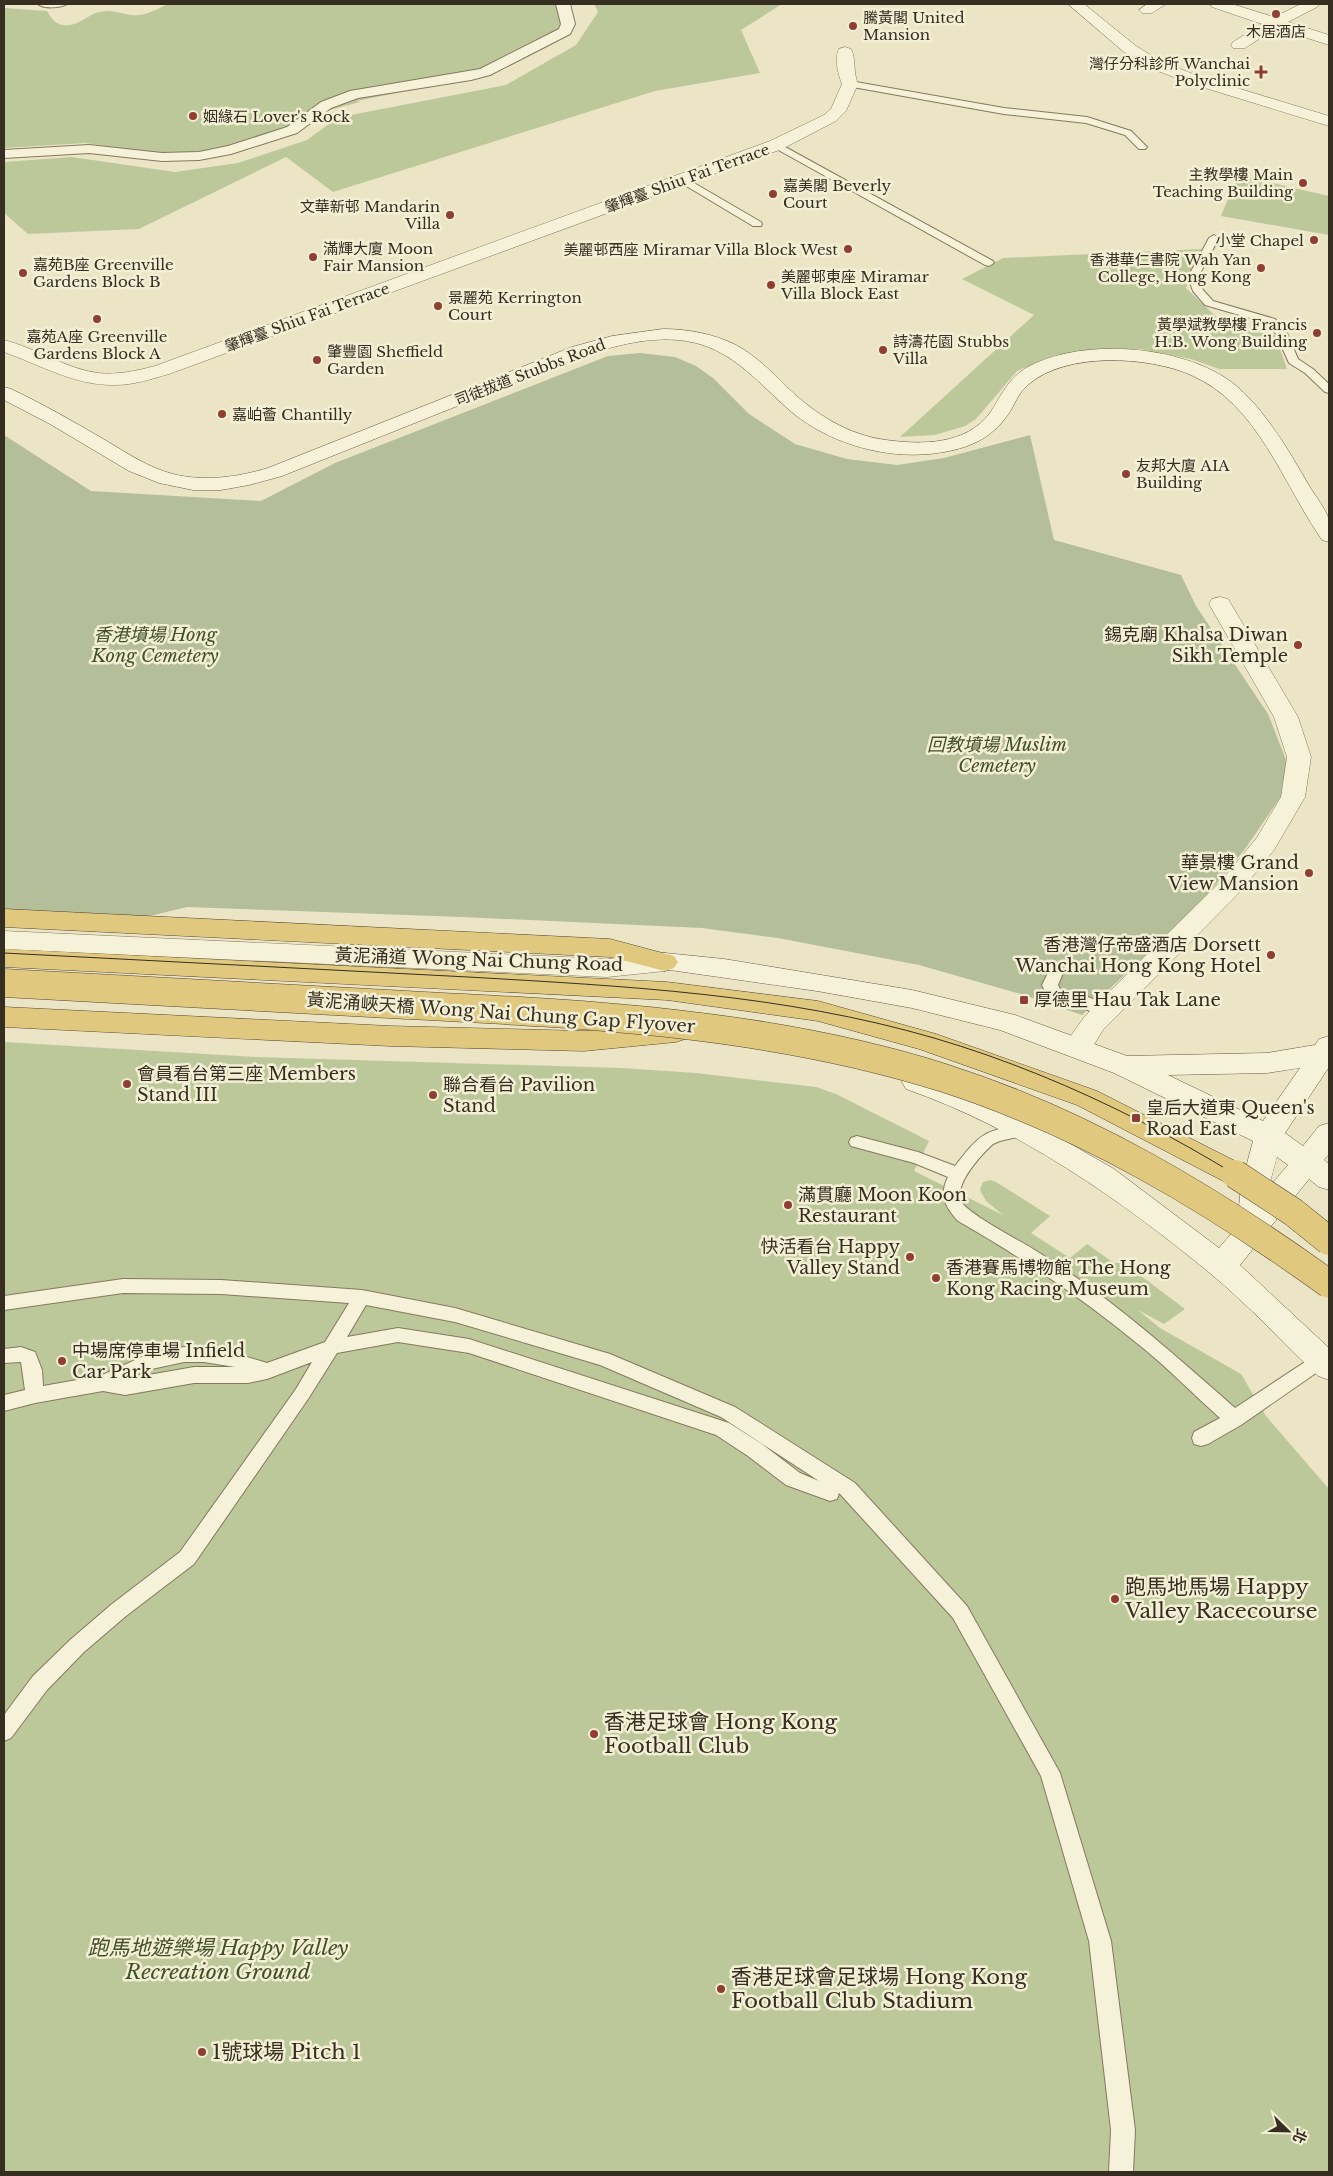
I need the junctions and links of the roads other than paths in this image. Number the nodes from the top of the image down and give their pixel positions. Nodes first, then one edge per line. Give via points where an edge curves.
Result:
1 (42, 4) edge
2 (63, 4) edge
3 (562, 4) edge
4 (1075, 4) edge
5 (1217, 4) edge
6 (1312, 4) edge
7 (1274, 23) junction
8 (1329, 40) edge
9 (1239, 45) dead end
10 (845, 52) dead end
11 (850, 84) junction
12 (1329, 121) edge
13 (776, 145) junction
14 (1142, 147) dead end
15 (4, 154) edge
16 (682, 179) junction
17 (757, 224) dead end
18 (1214, 238) dead end
19 (989, 263) dead end
20 (4, 346) edge
21 (1329, 390) edge
22 (4, 393) edge
23 (1329, 536) edge
24 (1220, 604) dead end
25 (4, 918) edge
26 (4, 940) edge
27 (4, 958) edge
28 (664, 962) junction
29 (1055, 973) dead end
30 (4, 985) edge
31 (1105, 1012) junction
32 (4, 1017) edge
33 (676, 1032) junction
34 (1077, 1047) junction
35 (1326, 1050) edge
36 (1124, 1066) junction
37 (1024, 1130) junction
38 (1329, 1134) edge
39 (1268, 1136) junction
40 (857, 1142) dead end
41 (1306, 1163) junction
42 (958, 1174) junction
43 (1329, 1179) edge
44 (1251, 1229) junction
45 (1329, 1241) edge
46 (1222, 1266) junction
47 (1329, 1284) edge
48 (1329, 1291) edge
49 (362, 1297) junction
50 (4, 1303) edge
51 (331, 1347) junction
52 (4, 1356) edge
53 (1326, 1363) edge
54 (35, 1395) junction
55 (4, 1404) edge
56 (1234, 1419) junction
57 (1202, 1438) dead end
58 (830, 1493) dead end
59 (4, 1731) edge
60 (1121, 2172) edge

1 - 2 lane
3 - 15 street via 568,24 565,31 490,70 471,76 347,96 318,109 296,128 231,150 181,158 89,149
4 - 12 street via 1130,49 1156,65
5 - 7 street
6 - 7 street
7 - 8 street
7 - 9 street
10 - 11 street
11 - 13 street, 肇輝臺 Shiu Fai Terrace via 838,111 830,118
11 - 14 lane via 1004,111 1094,122 1128,133
13 - 16 street, 肇輝臺 Shiu Fai Terrace
13 - 19 lane, 肇輝臺 Shiu Fai Terrace
16 - 17 lane
16 - 20 street, 肇輝臺 Shiu Fai Terrace via 141,377 111,380 82,377
18 - 21 lane via 1193,277 1198,291 1209,303 1271,321 1281,333 1294,361
22 - 23 street, 司徒拔道 Stubbs Road via 149,473 178,482 208,484 276,472 551,362 629,338 677,335 719,344 744,358 804,414 821,425 856,439 904,448 952,444 979,434 994,421 1016,385 1052,364 1093,356 1139,357 1194,369 1220,382 1238,396 1265,429
24 - 31 street via 1286,717 1299,757 1293,797 1265,844 1230,887
25 - 28 highway via 610,948
26 - 28 street, 黃泥涌道 Wong Nai Chung Road via 607,968
27 - 45 highway, 黃泥涌峽天橋 Wong Nai Chung Gap Flyover, bridge via 667,991 818,1012 926,1041 1087,1098 1236,1174
28 - 34 street, 黃泥涌道 Wong Nai Chung Road via 772,975 912,999 1006,1022
29 - 31 lane via 1050,985 1054,993
30 - 33 street via 588,1019
30 - 47 highway, 黃泥涌峽天橋 Wong Nai Chung Gap Flyover, bridge via 596,1015 706,1026 827,1046 945,1078 1001,1098 1116,1149 1225,1212
31 - 34 street
32 - 33 highway via 390,1036 584,1041
33 - 37 street via 800,1052 872,1068 942,1091
34 - 36 street, 黃泥涌道 Wong Nai Chung Road
35 - 36 street via 1267,1063
35 - 39 street
36 - 39 street, 黃泥涌道 Wong Nai Chung Road
37 - 42 lane via 990,1138
37 - 46 street via 1104,1177
38 - 41 street
39 - 41 street, 黃泥涌道 Wong Nai Chung Road
39 - 44 street via 1255,1186
40 - 42 lane via 918,1158
41 - 43 street, 黃泥涌道 Wong Nai Chung Road
41 - 44 street
42 - 56 lane via 950,1192 956,1208 1072,1282 1139,1334
44 - 46 street
44 - 48 street
46 - 53 street
49 - 50 lane via 221,1287 123,1286
49 - 51 lane
49 - 60 lane via 455,1315 604,1359 728,1412 848,1489 960,1612 1050,1773 1100,1941 1123,2130
51 - 54 lane via 248,1375 194,1375 125,1387 104,1383
51 - 58 lane via 398,1335 469,1346 722,1429 793,1479
51 - 59 lane via 302,1394 187,1558 77,1646 40,1683
52 - 54 lane via 21,1354 29,1357
53 - 56 lane
54 - 55 lane
56 - 57 lane

